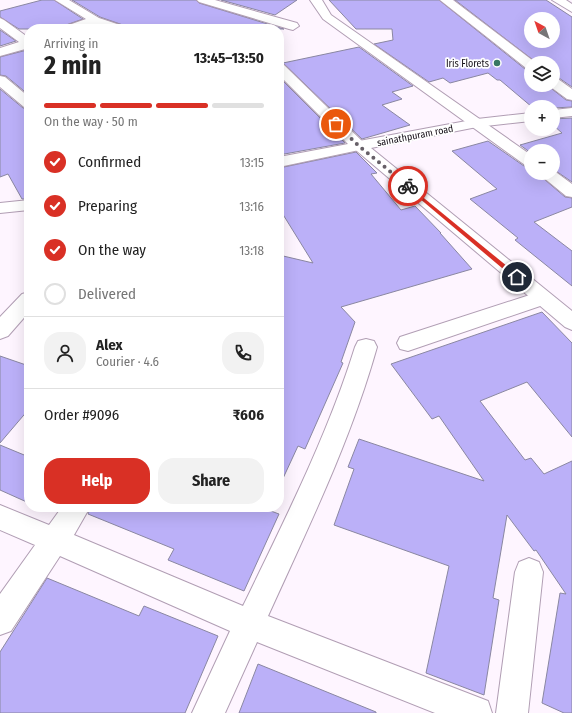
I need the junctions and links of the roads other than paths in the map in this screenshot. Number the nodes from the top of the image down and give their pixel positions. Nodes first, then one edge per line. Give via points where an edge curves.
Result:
1 (61, 0) edge
2 (203, 0) edge
3 (316, 0) edge
4 (446, 0) edge
5 (95, 20) junction
6 (316, 20) junction
7 (0, 22) edge
8 (84, 24) edge
9 (106, 24) edge
10 (293, 26) junction
11 (284, 27) edge
12 (24, 39) edge
13 (24, 45) edge
14 (0, 52) edge
15 (524, 60) edge
16 (284, 73) edge
17 (0, 80) edge
18 (560, 87) edge
19 (572, 96) edge
20 (24, 100) edge
21 (572, 112) edge
22 (560, 113) edge
23 (524, 118) edge
24 (477, 123) junction
25 (359, 146) junction
26 (524, 157) edge
27 (284, 161) edge
28 (556, 180) edge
29 (572, 192) edge
30 (24, 206) edge
31 (0, 208) edge
32 (542, 298) junction
33 (24, 305) edge
34 (572, 322) edge
35 (0, 331) edge
36 (408, 343) dead end
37 (366, 347) dead end
38 (74, 512) edge
39 (0, 517) edge
40 (56, 540) junction
41 (530, 572) dead end
42 (0, 620) edge
43 (249, 624) junction
44 (208, 713) edge
45 (476, 713) edge
46 (512, 713) edge

1 - 5 street
2 - 10 street
3 - 6 street
4 - 15 street
5 - 8 street
5 - 9 street
6 - 10 street
6 - 24 street
7 - 12 street
10 - 11 street
13 - 14 street
16 - 25 street
17 - 20 street
18 - 19 street
21 - 22 street
23 - 24 street, sainathpuram road
24 - 25 street, sainathpuram road
24 - 26 street
25 - 27 street
25 - 32 street, sainathpuram road
28 - 29 street
30 - 31 street
32 - 34 street, sainathpuram road
32 - 36 street
33 - 35 street
37 - 43 street via 353,391 315,482
38 - 40 street
39 - 40 street
40 - 42 street
40 - 43 street
41 - 46 street
43 - 44 street
43 - 45 street

